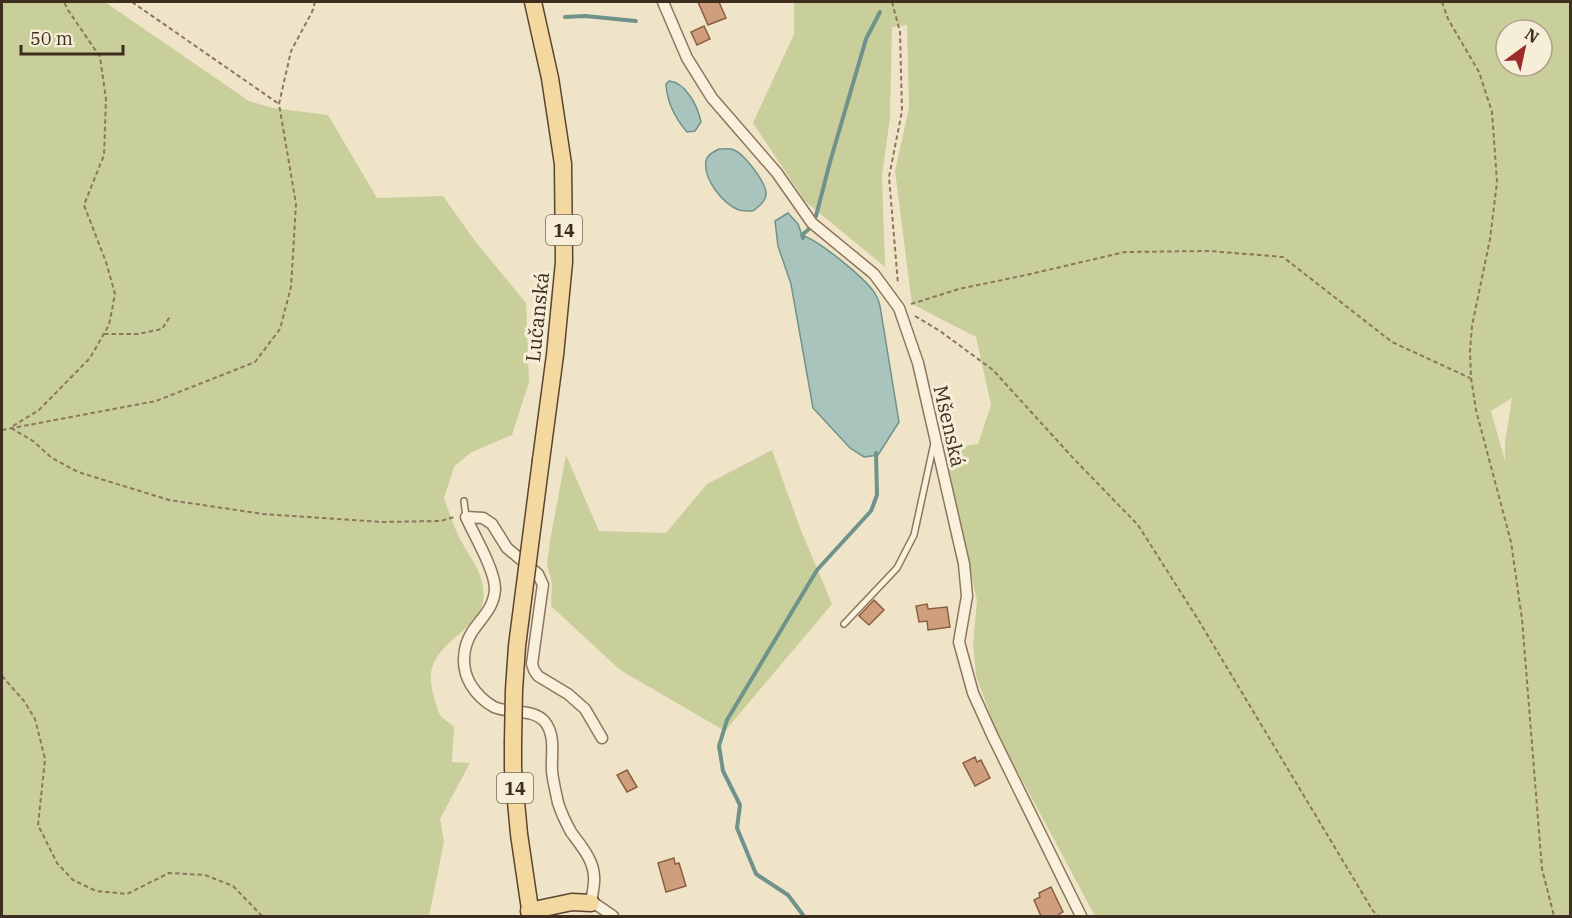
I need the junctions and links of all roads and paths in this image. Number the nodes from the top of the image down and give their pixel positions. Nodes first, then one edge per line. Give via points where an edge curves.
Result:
1 (64, 2) edge
2 (132, 2) edge
3 (315, 2) edge
4 (533, 2) edge
5 (663, 2) edge
6 (892, 2) edge
7 (1442, 2) edge
8 (279, 104) junction
9 (899, 308) junction
10 (171, 315) dead end
11 (104, 334) junction
12 (1472, 378) junction
13 (11, 428) junction
14 (2, 430) edge
15 (935, 438) junction
16 (464, 501) dead end
17 (466, 517) junction
18 (844, 624) dead end
19 (2, 676) edge
20 (602, 738) dead end
21 (591, 903) junction
22 (530, 914) edge
23 (262, 916) edge
24 (613, 916) edge
25 (1081, 916) edge
26 (1379, 916) edge
27 (1554, 916) edge

1 - 11 path via 100,57 106,99 104,155 84,206 115,294 110,325
2 - 8 path
3 - 8 path via 291,51
4 - 22 main road, Lučanská / 14, bridge via 564,164 564,262 514,690 513,769
5 - 9 street, Mšenská via 687,58 712,98 777,173 812,223 874,274
6 - 9 path via 900,32 902,111 889,177
7 - 12 path via 1479,72 1492,112 1495,138 1497,182 1472,326
8 - 13 path via 296,204 291,287 280,329 255,362 156,401
9 - 12 path via 959,289 1125,252 1210,251 1283,257 1392,342
9 - 15 street, Mšenská via 918,363
9 - 26 path via 940,331 993,369 1138,525
10 - 11 path via 162,329
11 - 13 path via 90,358 39,410
12 - 27 path via 1476,410 1511,542 1522,619 1542,869
13 - 14 path
13 - 17 path via 78,472 169,500 263,513 382,522
15 - 18 lane via 914,535 897,568
15 - 25 street, Mšenská via 963,564 967,596 959,642 973,693
16 - 17 lane
17 - 20 street via 488,520 507,548 538,574 543,591 532,664 538,676 585,710
17 - 21 street via 492,571 495,586 489,612 468,640 464,667 470,684 485,702 532,714 546,724 551,734 554,787 560,807 592,865
19 - 23 path via 35,719 45,759 38,825 57,863 73,880 96,891 127,894 169,873 205,875 233,886
21 - 22 main road via 572,902
21 - 24 street

